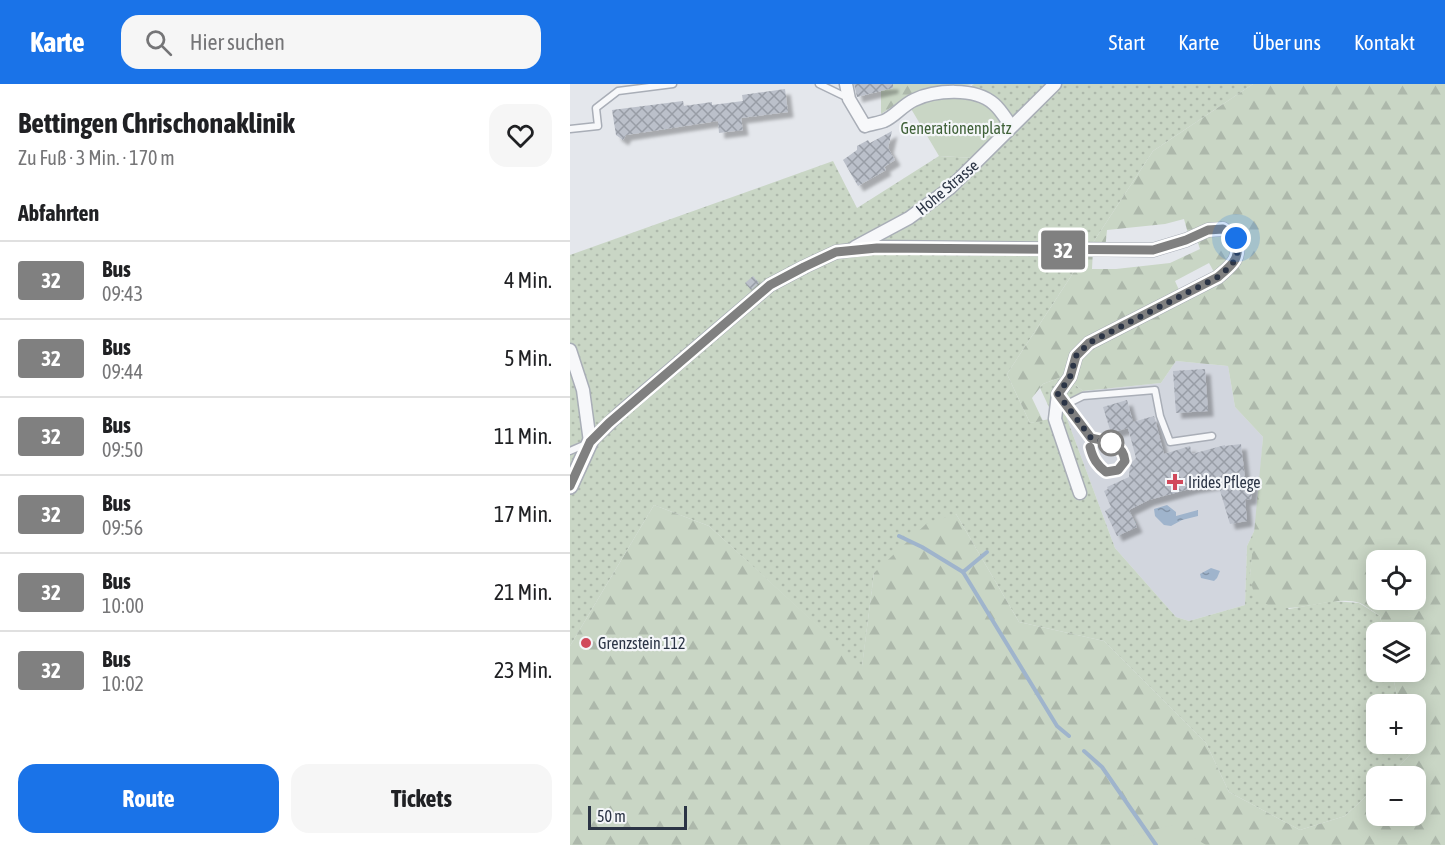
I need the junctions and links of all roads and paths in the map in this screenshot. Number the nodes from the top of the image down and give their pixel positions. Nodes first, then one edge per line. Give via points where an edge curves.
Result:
1 (673, 84) edge
2 (819, 84) edge
3 (846, 84) edge
4 (1055, 84) edge
5 (849, 99) junction
6 (1011, 126) junction
7 (570, 129) edge
8 (853, 249) junction
9 (570, 351) edge
10 (1063, 399) junction
11 (1212, 436) dead end
12 (1091, 438) junction
13 (590, 442) junction
14 (570, 451) edge
15 (570, 486) edge
16 (1080, 493) dead end

1 - 7 lane via 618,91 596,108 601,125
2 - 5 lane
3 - 5 street
4 - 6 street, Hohe Strasse
5 - 6 street via 866,126 885,121 916,99 940,93 973,95 994,104
6 - 8 street, Hohe Strasse via 950,188 909,218
8 - 10 street, Hohe Strasse via 1153,250 1208,230 1223,229 1236,238 1239,251 1233,264 1218,277 1089,343 1076,356
8 - 13 street, Hohe Strasse via 836,252 770,285
9 - 13 street via 583,390
10 - 11 lane via 1155,390 1170,442
10 - 12 lane
10 - 16 street, Hohe Strasse via 1055,419
12 - 12 lane via 1092,457 1098,465 1106,472 1118,470 1125,461 1124,453 1111,443
13 - 14 lane
13 - 15 street

